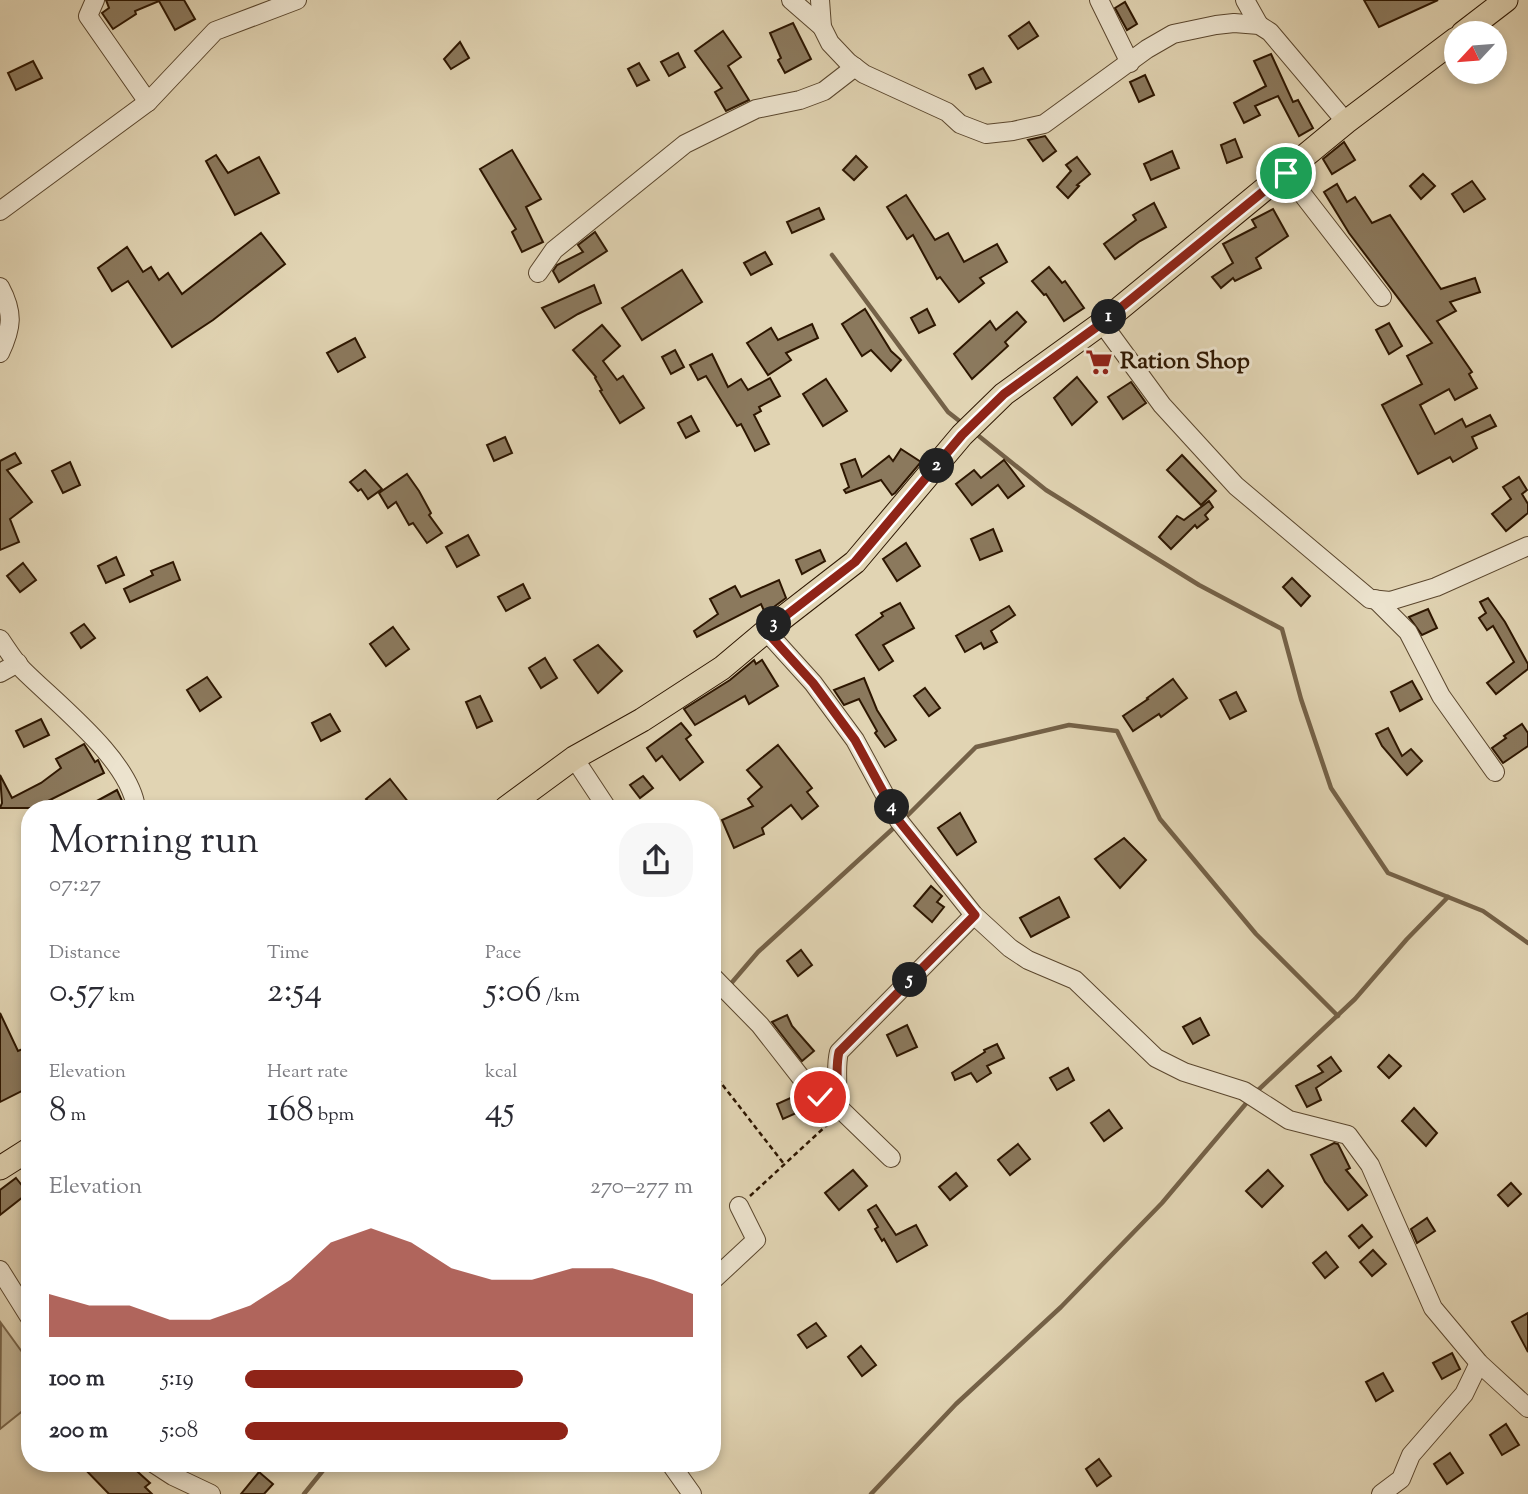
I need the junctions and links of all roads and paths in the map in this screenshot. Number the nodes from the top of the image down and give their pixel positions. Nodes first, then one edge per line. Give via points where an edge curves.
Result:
1 (95, 0) edge
2 (296, 0) edge
3 (791, 0) edge
4 (820, 0) edge
5 (1099, 0) edge
6 (1245, 0) edge
7 (1506, 0) edge
8 (1479, 21) edge
9 (1259, 25) junction
10 (822, 27) junction
11 (1444, 48) edge
12 (1130, 63) junction
13 (855, 67) junction
14 (148, 102) junction
15 (1346, 122) junction
16 (1286, 173) junction
17 (0, 211) edge
18 (538, 273) dead end
19 (0, 287) edge
20 (1382, 297) dead end
21 (1102, 323) junction
22 (0, 353) edge
23 (1528, 546) edge
24 (1375, 599) junction
25 (766, 631) junction
26 (0, 639) edge
27 (18, 663) junction
28 (0, 673) edge
29 (574, 758) junction
30 (1495, 772) dead end
31 (133, 800) edge
32 (517, 800) edge
33 (602, 800) edge
34 (975, 915) junction
35 (721, 985) edge
36 (721, 1083) edge
37 (831, 1100) junction
38 (21, 1155) edge
39 (891, 1158) dead end
40 (784, 1164) junction
41 (0, 1168) edge
42 (739, 1206) joint
43 (0, 1270) edge
44 (721, 1273) edge
45 (21, 1304) edge
46 (1479, 1363) junction
47 (1528, 1408) edge
48 (167, 1472) edge
49 (676, 1472) edge
50 (211, 1494) edge
51 (692, 1494) edge
52 (1381, 1494) edge

1 - 14 street via 88,16
2 - 14 street via 215,32
3 - 10 street
4 - 10 street
5 - 12 street
6 - 9 street
7 - 8 main road
9 - 12 street via 1216,25 1173,34
9 - 15 street via 1270,32
10 - 13 street via 830,43
11 - 15 main road
12 - 13 street via 1044,124 986,134
13 - 18 street via 824,91 756,109 685,144 569,236
14 - 17 street
15 - 16 main road
16 - 20 street
16 - 21 main road
19 - 22 street via 12,322
21 - 24 street via 1163,405 1236,486
21 - 25 main road via 1004,394 962,435 855,562
23 - 24 street via 1437,587 1390,601
24 - 30 street via 1408,632 1440,696
25 - 29 main road via 722,668
25 - 34 street via 813,683 855,740 899,821
26 - 27 street
27 - 28 street
27 - 31 street via 126,777
29 - 32 main road
29 - 33 street
34 - 37 street via 839,1052 835,1067 838,1088
34 - 46 street via 1028,960 1075,980 1156,1058 1244,1091 1289,1120 1348,1135 1370,1165 1433,1308
35 - 37 street via 760,1025 813,1093
36 - 40 path
37 - 39 street
37 - 40 path via 827,1125
38 - 41 main road
40 - 42 path
42 - 44 street via 756,1240
43 - 45 street
46 - 47 street
46 - 52 street via 1464,1394 1412,1455 1401,1479
48 - 50 street
49 - 51 street

